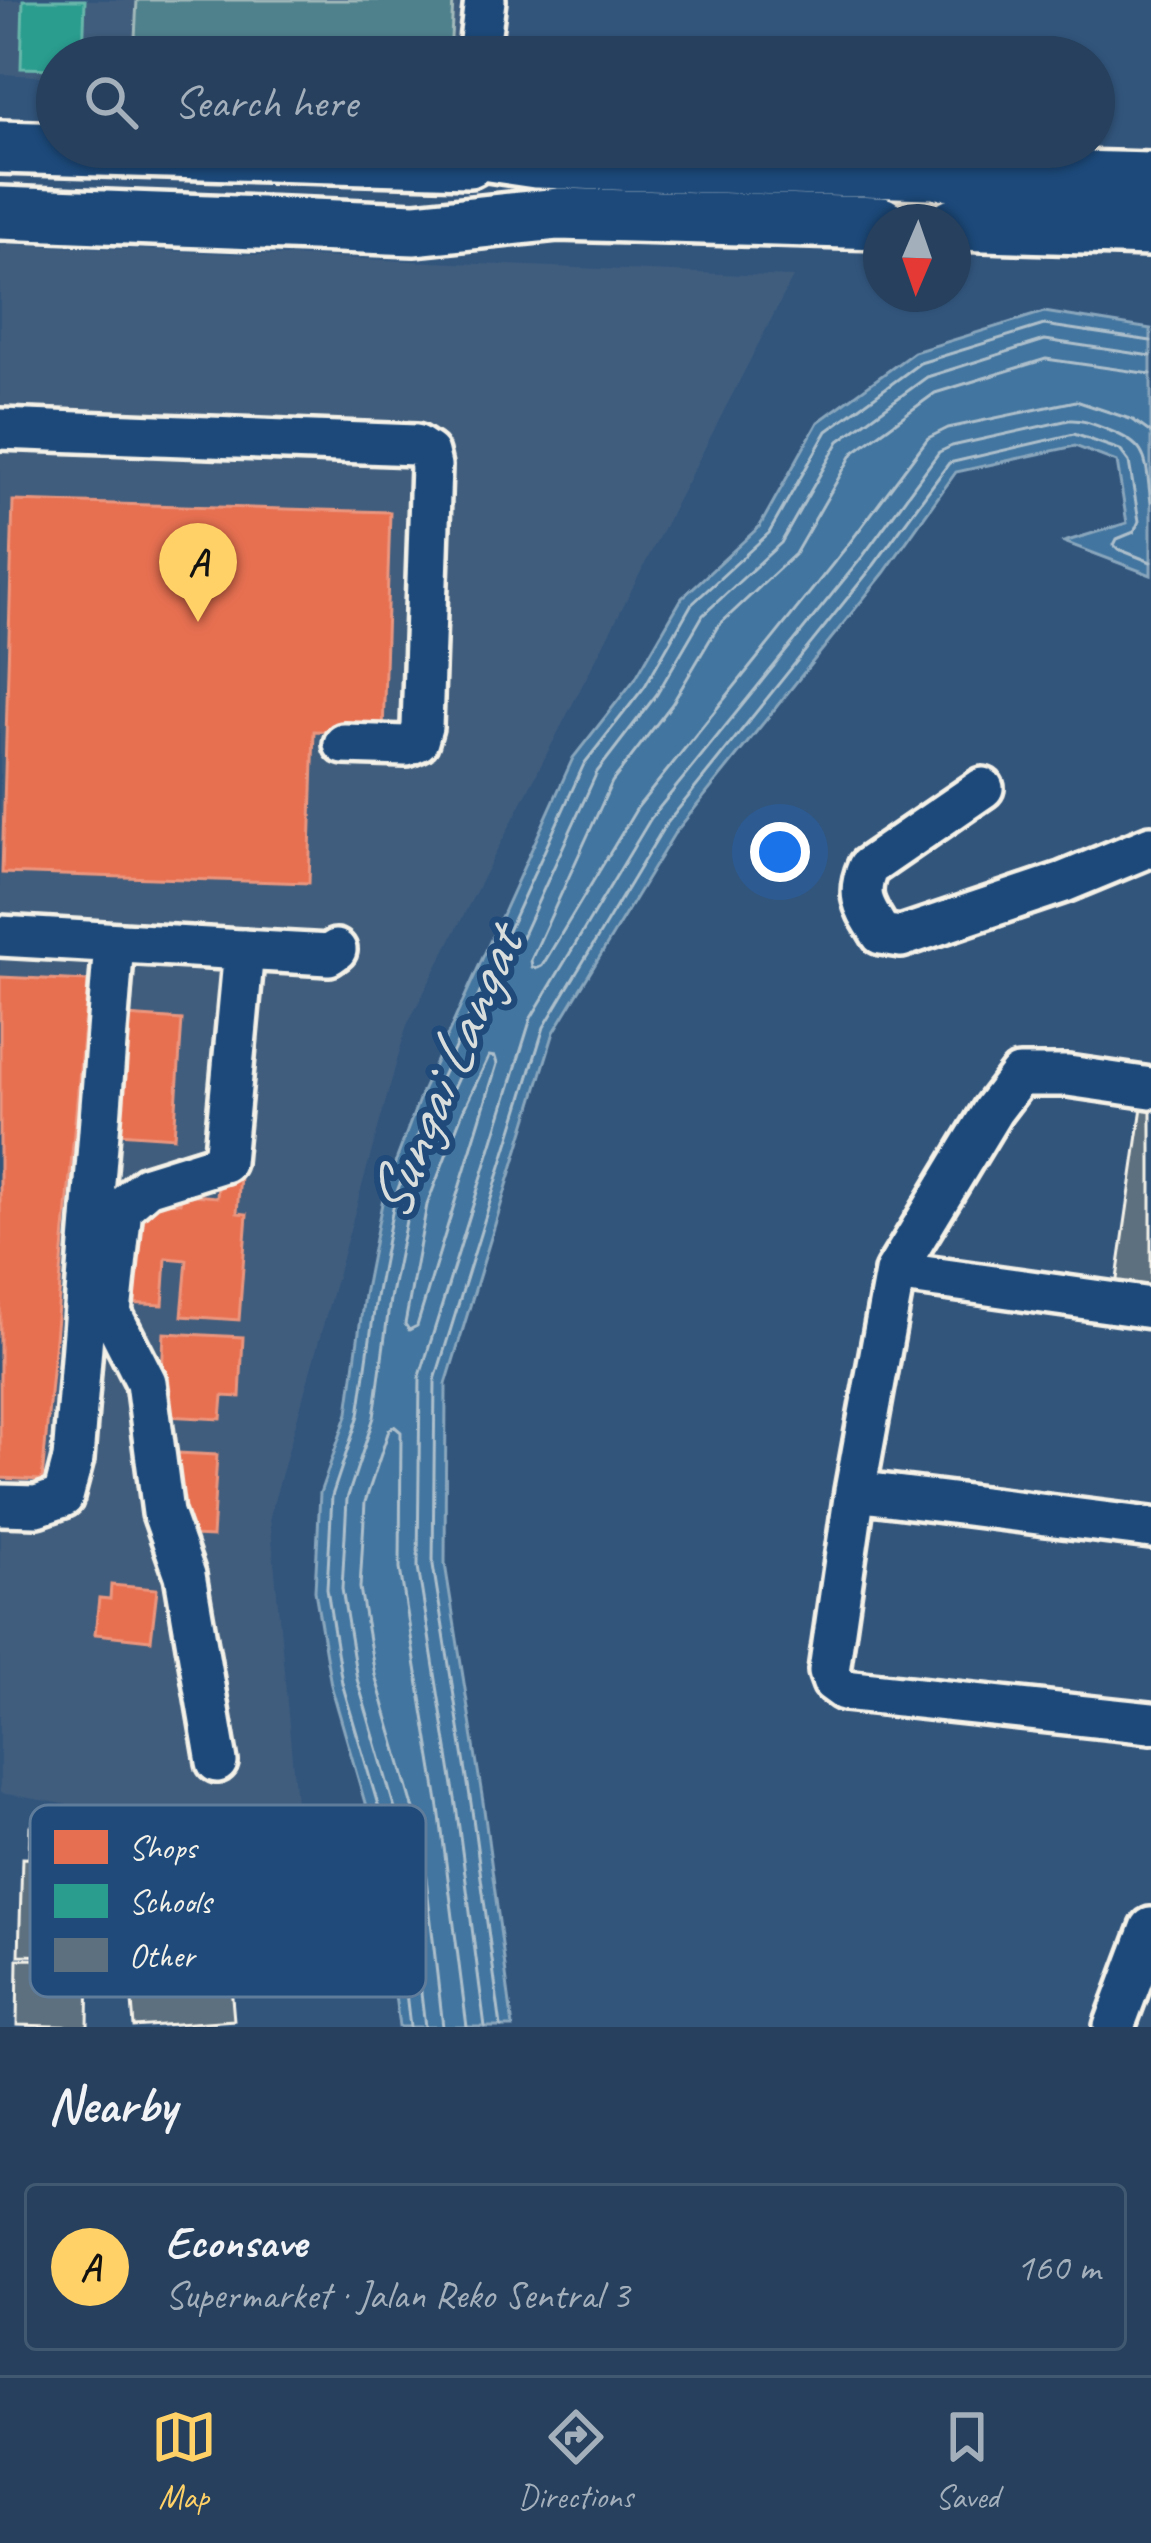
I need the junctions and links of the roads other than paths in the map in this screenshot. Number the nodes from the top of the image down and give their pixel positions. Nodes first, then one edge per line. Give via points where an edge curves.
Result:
1 (484, 0) edge
2 (480, 36) edge
3 (0, 115) edge
4 (36, 117) edge
5 (0, 146) edge
6 (36, 152) edge
7 (131, 168) edge
8 (491, 168) edge
9 (728, 168) edge
10 (1151, 179) edge
11 (0, 184) edge
12 (274, 192) junction
13 (0, 213) edge
14 (863, 222) edge
15 (971, 225) edge
16 (1151, 230) edge
17 (0, 238) edge
18 (0, 429) edge
19 (344, 744) dead end
20 (983, 788) dead end
21 (1151, 846) edge
22 (0, 936) edge
23 (114, 943) junction
24 (244, 950) junction
25 (336, 950) dead end
26 (1151, 1088) edge
27 (896, 1272) junction
28 (1151, 1307) edge
29 (855, 1491) junction
30 (0, 1505) edge
31 (1151, 1528) edge
32 (1151, 1723) edge
33 (217, 1762) dead end
34 (1151, 1928) edge
35 (1114, 2027) edge

1 - 2 street
3 - 4 main road
5 - 6 main road
7 - 12 main road
8 - 12 main road
9 - 10 main road
11 - 12 main road
12 - 13 main road
12 - 14 main road via 415,229 558,214
12 - 17 main road via 198,230 30,228
15 - 16 main road
18 - 19 street via 416,445 428,453 418,741
20 - 21 street via 868,867 860,885 881,934 901,937
22 - 23 street
23 - 24 street
23 - 30 street via 73,1459 63,1497
24 - 25 street
24 - 33 street via 224,1162 147,1186 122,1208 111,1313 146,1382 163,1513 184,1575
26 - 27 street via 1019,1076
27 - 28 street
27 - 29 street
29 - 31 street
29 - 32 street via 833,1682 844,1690
34 - 35 street

